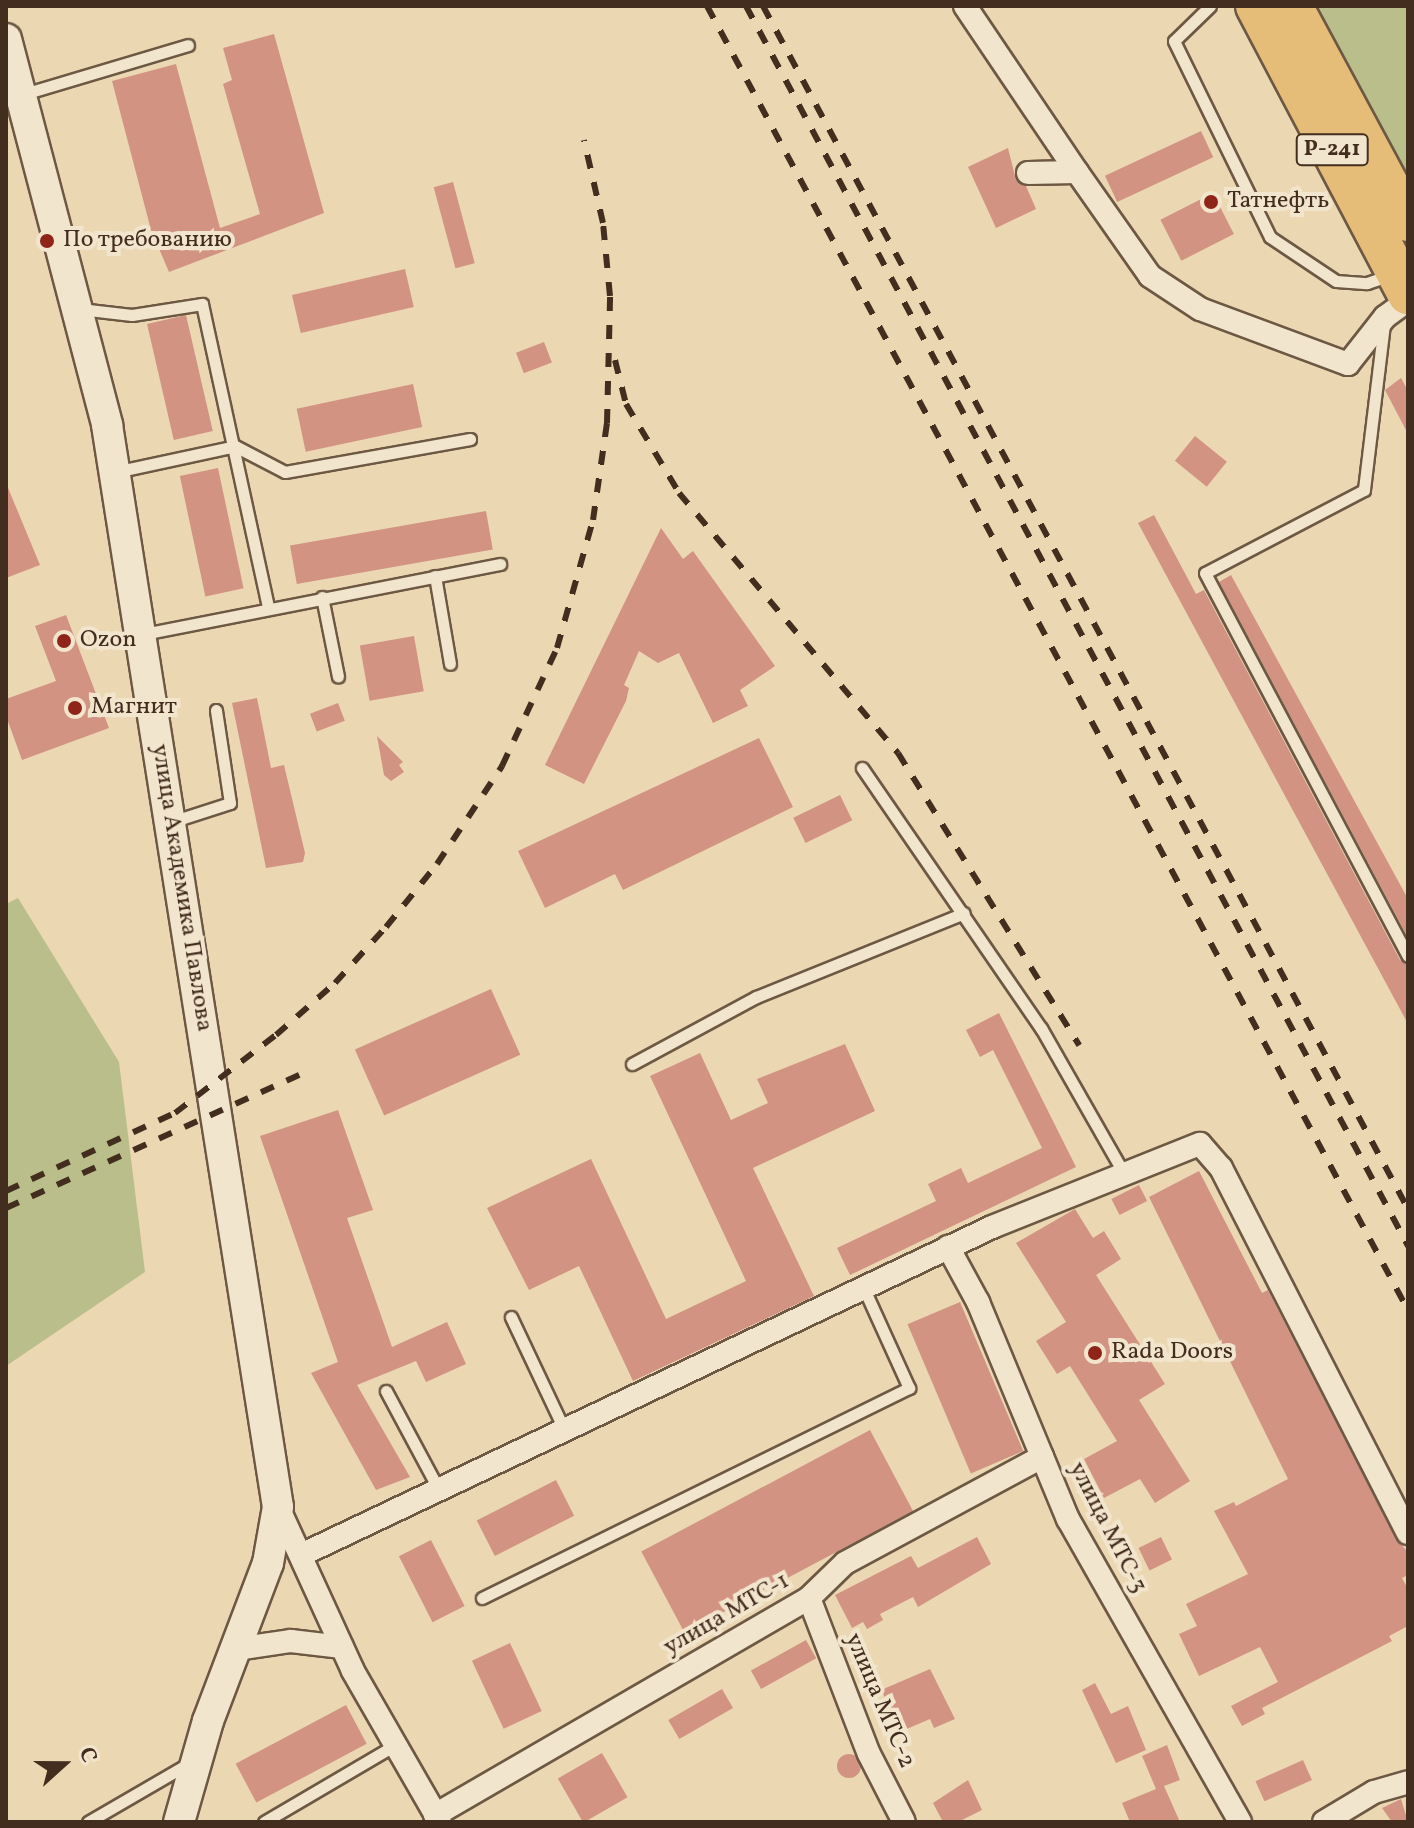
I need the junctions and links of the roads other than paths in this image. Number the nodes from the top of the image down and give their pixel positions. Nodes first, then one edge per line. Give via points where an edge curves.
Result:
1 (965, 6) edge
2 (1210, 6) edge
3 (1256, 6) edge
4 (1292, 6) edge
5 (6, 39) edge
6 (188, 45) dead end
7 (21, 95) junction
8 (1077, 172) junction
9 (1028, 173) dead end
10 (1408, 221) edge
11 (1399, 296) edge
12 (80, 309) junction
13 (470, 439) dead end
14 (235, 446) junction
15 (114, 472) junction
16 (500, 564) dead end
17 (435, 576) junction
18 (322, 597) junction
19 (268, 607) junction
20 (143, 634) junction
21 (450, 664) dead end
22 (338, 676) dead end
23 (216, 710) dead end
24 (862, 768) dead end
25 (171, 822) junction
26 (964, 913) junction
27 (1408, 956) edge
28 (632, 1064) dead end
29 (1123, 1172) junction
30 (948, 1247) junction
31 (864, 1289) junction
32 (511, 1317) dead end
33 (386, 1391) dead end
34 (563, 1427) junction
35 (1042, 1457) junction
36 (437, 1486) junction
37 (278, 1507) junction
38 (1408, 1533) edge
39 (301, 1555) junction
40 (482, 1598) dead end
41 (809, 1598) junction
42 (342, 1647) junction
43 (236, 1649) junction
44 (395, 1745) junction
45 (195, 1759) junction
46 (1408, 1782) edge
47 (432, 1820) edge
48 (88, 1822) edge
49 (179, 1822) edge
50 (264, 1822) edge
51 (904, 1822) edge
52 (1240, 1822) edge
53 (1324, 1822) edge

1 - 8 street
2 - 11 lane via 1174,41 1270,237 1336,281 1367,283
3 - 11 highway, Р-241
4 - 10 highway, Р-241
5 - 7 street, улица Академика Павлова
6 - 7 lane
7 - 12 street, улица Академика Павлова
8 - 9 street
8 - 11 street via 1150,276 1200,309 1348,364
11 - 27 lane via 1364,490 1205,573
12 - 14 lane via 132,315 202,304
12 - 15 street, улица Академика Павлова
13 - 14 lane via 285,472
14 - 15 lane
14 - 19 lane
15 - 20 street, улица Академика Павлова
16 - 17 lane
17 - 18 lane
17 - 21 lane
18 - 19 lane
18 - 22 lane
19 - 20 lane
20 - 25 street, улица Академика Павлова
23 - 25 lane via 230,803
24 - 26 lane
25 - 37 street, улица Академика Павлова
26 - 28 lane via 756,997
26 - 29 lane via 1041,1028
29 - 30 street
29 - 38 street via 1200,1144 1214,1159
30 - 31 street
30 - 35 street, улица МТС-3 via 978,1302
31 - 34 street
31 - 40 lane via 909,1388
32 - 34 lane
33 - 36 lane
34 - 36 street
35 - 41 street, улица МТС-1 via 845,1563
35 - 52 street, улица МТС-3 via 1068,1519
36 - 39 street
37 - 39 street
37 - 43 street, улица Академика Павлова via 268,1563
39 - 42 street
41 - 47 street, улица МТС-1
41 - 51 street, улица МТС-2 via 869,1754
42 - 43 street via 291,1641
42 - 44 street
43 - 45 street, улица Академика Павлова
44 - 47 street
44 - 50 lane
45 - 48 lane
45 - 49 street, улица Академика Павлова
46 - 53 street via 1374,1792

